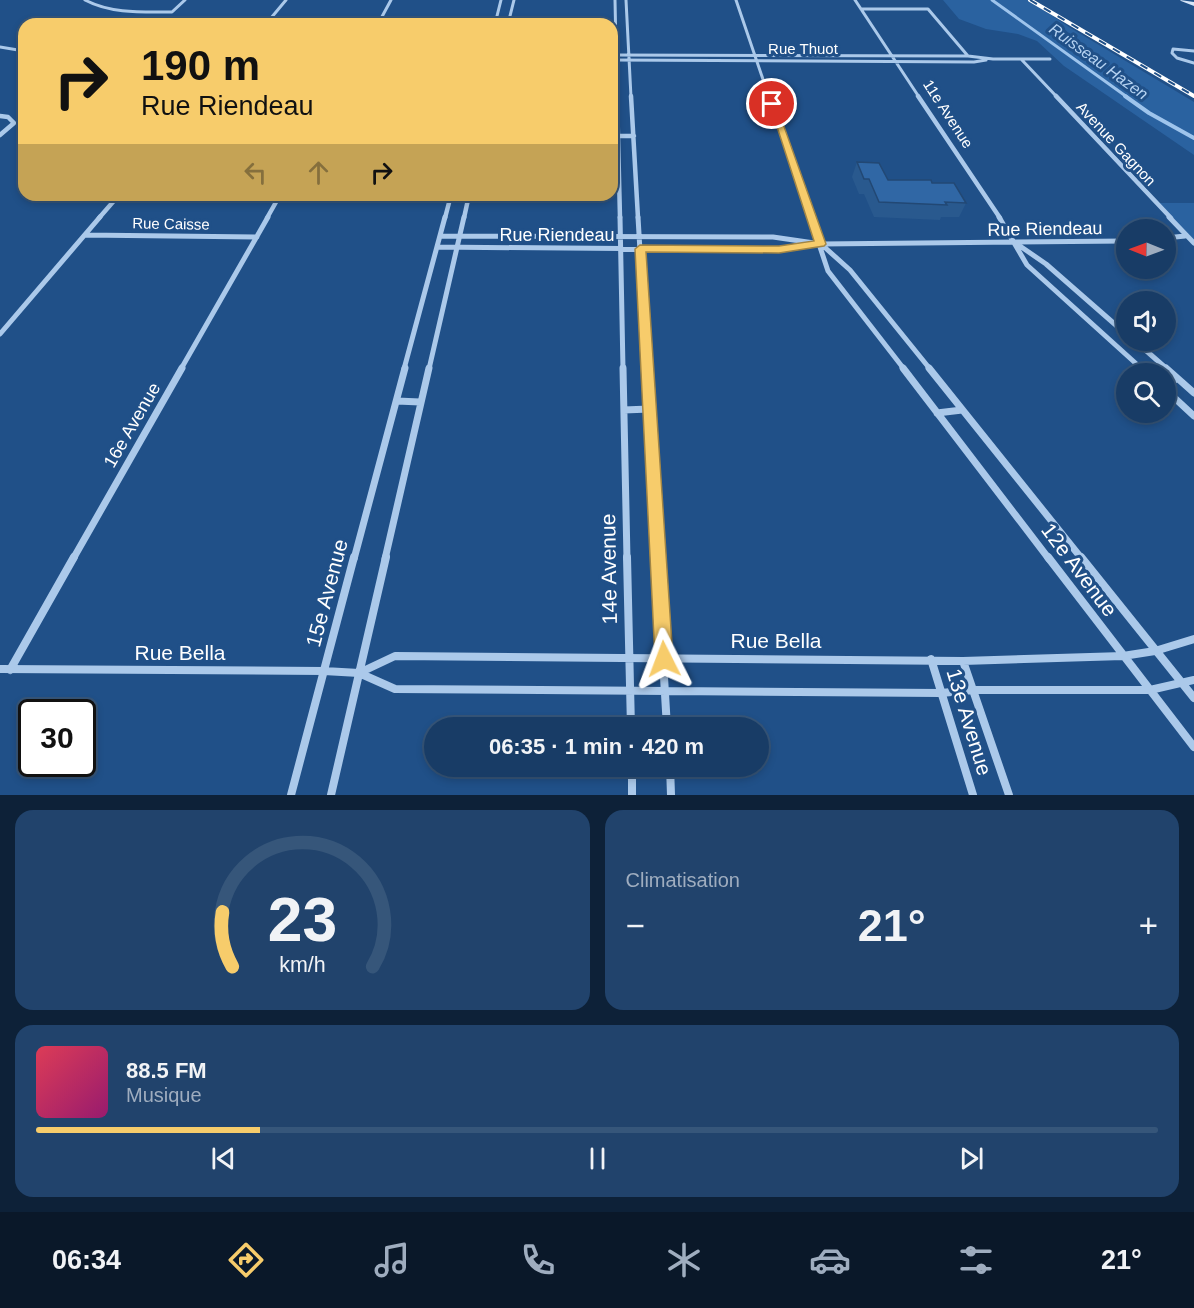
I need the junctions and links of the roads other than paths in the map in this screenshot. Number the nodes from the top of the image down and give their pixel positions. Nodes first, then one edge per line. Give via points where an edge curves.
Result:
1 (85, 0) edge
2 (185, 0) edge
3 (286, 0) edge
4 (391, 0) edge
5 (615, 0) edge
6 (626, 0) edge
7 (736, 0) edge
8 (855, 0) edge
9 (1183, 0) edge
10 (501, 2) edge
11 (514, 2) edge
12 (1194, 4) edge
13 (861, 9) junction
14 (271, 18) edge
15 (381, 18) edge
16 (497, 18) edge
17 (510, 18) edge
18 (615, 18) edge
19 (0, 46) edge
20 (18, 50) edge
21 (1194, 51) edge
22 (894, 56) junction
23 (968, 56) junction
24 (618, 58) edge
25 (630, 58) junction
26 (756, 58) junction
27 (993, 59) junction
28 (1021, 59) junction
29 (1050, 59) dead end
30 (898, 62) junction
31 (1194, 63) edge
32 (0, 116) edge
33 (0, 135) edge
34 (618, 136) joint
35 (634, 136) junction
36 (114, 201) edge
37 (277, 201) edge
38 (450, 201) edge
39 (468, 201) edge
40 (85, 235) junction
41 (441, 236) junction
42 (459, 236) junction
43 (1185, 236) junction
44 (256, 237) junction
45 (620, 237) junction
46 (640, 237) junction
47 (1176, 237) edge
48 (1116, 241) edge
49 (1016, 243) junction
50 (1194, 243) edge
51 (820, 244) junction
52 (437, 248) junction
53 (456, 248) junction
54 (620, 249) junction
55 (640, 249) junction
56 (1116, 325) edge
57 (0, 334) edge
58 (1146, 351) edge
59 (1135, 363) edge
60 (1178, 379) joint
61 (1194, 393) edge
62 (1176, 399) edge
63 (397, 401) junction
64 (420, 402) junction
65 (649, 409) junction
66 (624, 410) junction
67 (963, 410) junction
68 (937, 413) junction
69 (1194, 416) edge
70 (1194, 639) edge
71 (1155, 651) junction
72 (1123, 656) junction
73 (629, 658) junction
74 (664, 659) junction
75 (932, 659) junction
76 (963, 661) junction
77 (0, 669) edge
78 (10, 670) junction
79 (324, 671) junction
80 (360, 673) junction
81 (1194, 680) edge
82 (1182, 684) junction
83 (973, 690) junction
84 (1150, 690) junction
85 (630, 691) junction
86 (665, 692) junction
87 (941, 693) junction
88 (1194, 698) edge
89 (631, 717) edge
90 (666, 717) edge
91 (1194, 747) edge
92 (632, 777) edge
93 (670, 777) edge
94 (291, 795) edge
95 (331, 795) edge
96 (632, 795) edge
97 (671, 795) edge
98 (973, 795) edge
99 (1008, 795) edge

1 - 2 street via 114,10 172,12
3 - 14 street
4 - 15 street
5 - 18 street, 14e Avenue
6 - 25 street
7 - 26 street, 12e Avenue
8 - 13 street, 11e Avenue
9 - 12 street
10 - 11 street
10 - 16 street
11 - 17 street
13 - 22 street, 11e Avenue
13 - 23 street via 928,9
19 - 20 street
21 - 31 street via 1181,48 1172,53
22 - 23 street, Rue Thuot
22 - 26 street, Rue Thuot
22 - 30 street, 11e Avenue
23 - 27 street, Rue Thuot
24 - 25 street, Rue Thuot
25 - 26 street, Rue Thuot
25 - 35 street
26 - 30 street, Rue Thuot
26 - 51 street, 12e Avenue
27 - 28 street, Rue Thuot
27 - 30 street, Rue Thuot
28 - 29 street, Rue Thuot
28 - 43 street, Avenue Gagnon
30 - 49 street, 11e Avenue
32 - 33 street via 14,123
34 - 35 street
34 - 45 street, 14e Avenue
35 - 46 street
36 - 40 street
37 - 44 street, 16e Avenue
38 - 41 street, 15e Avenue
39 - 42 street
40 - 44 street, Rue Caisse
40 - 57 street
41 - 42 street, Rue Riendeau
41 - 52 street, 15e Avenue
42 - 45 street, Rue Riendeau
42 - 53 street
43 - 47 street
43 - 50 street, Avenue Gagnon
44 - 78 street, 16e Avenue
45 - 46 street, Rue Riendeau
45 - 54 street, 14e Avenue
46 - 51 street, Rue Riendeau via 773,237
46 - 55 street
48 - 49 street, Rue Riendeau
49 - 51 street, Rue Riendeau
49 - 56 street, 11e Avenue
49 - 59 street, 11e Avenue via 1027,265
51 - 55 street, Rue Riendeau via 779,250
51 - 67 street, 12e Avenue via 850,270
51 - 68 street, 12e Avenue via 828,271
52 - 53 street, Rue Riendeau
52 - 63 street, 15e Avenue
53 - 54 street, Rue Riendeau
53 - 64 street
54 - 55 street, Rue Riendeau
54 - 66 street, 14e Avenue
55 - 65 street
58 - 60 street
60 - 61 street
62 - 69 street
63 - 64 street
63 - 79 street, 15e Avenue
64 - 80 street
65 - 66 street
65 - 74 street
66 - 73 street, 14e Avenue
67 - 68 street
67 - 71 street, 12e Avenue
68 - 72 street, 12e Avenue
70 - 71 street, Rue Bella
71 - 72 street, Rue Bella
71 - 82 street, 12e Avenue
72 - 76 street, Rue Bella
72 - 84 street, 12e Avenue
73 - 74 street, Rue Bella
73 - 80 street, Rue Bella via 395,656
73 - 85 street, 14e Avenue
74 - 75 street, Rue Bella
74 - 86 street
75 - 76 street, Rue Bella
75 - 87 street, 13e Avenue
76 - 83 street, 13e Avenue
77 - 78 street, Rue Bella
78 - 79 street, Rue Bella
79 - 80 street, Rue Bella
79 - 94 street, 15e Avenue
80 - 85 street, Rue Bella via 395,689
80 - 95 street
81 - 82 street, Rue Bella
82 - 84 street, Rue Bella
82 - 88 street, 12e Avenue
83 - 84 street, Rue Bella
83 - 87 street, Rue Bella
83 - 99 street, 13e Avenue
84 - 91 street, 12e Avenue
85 - 86 street, Rue Bella
85 - 89 street, 14e Avenue
86 - 87 street, Rue Bella
86 - 90 street
87 - 98 street, 13e Avenue
92 - 96 street
93 - 97 street

